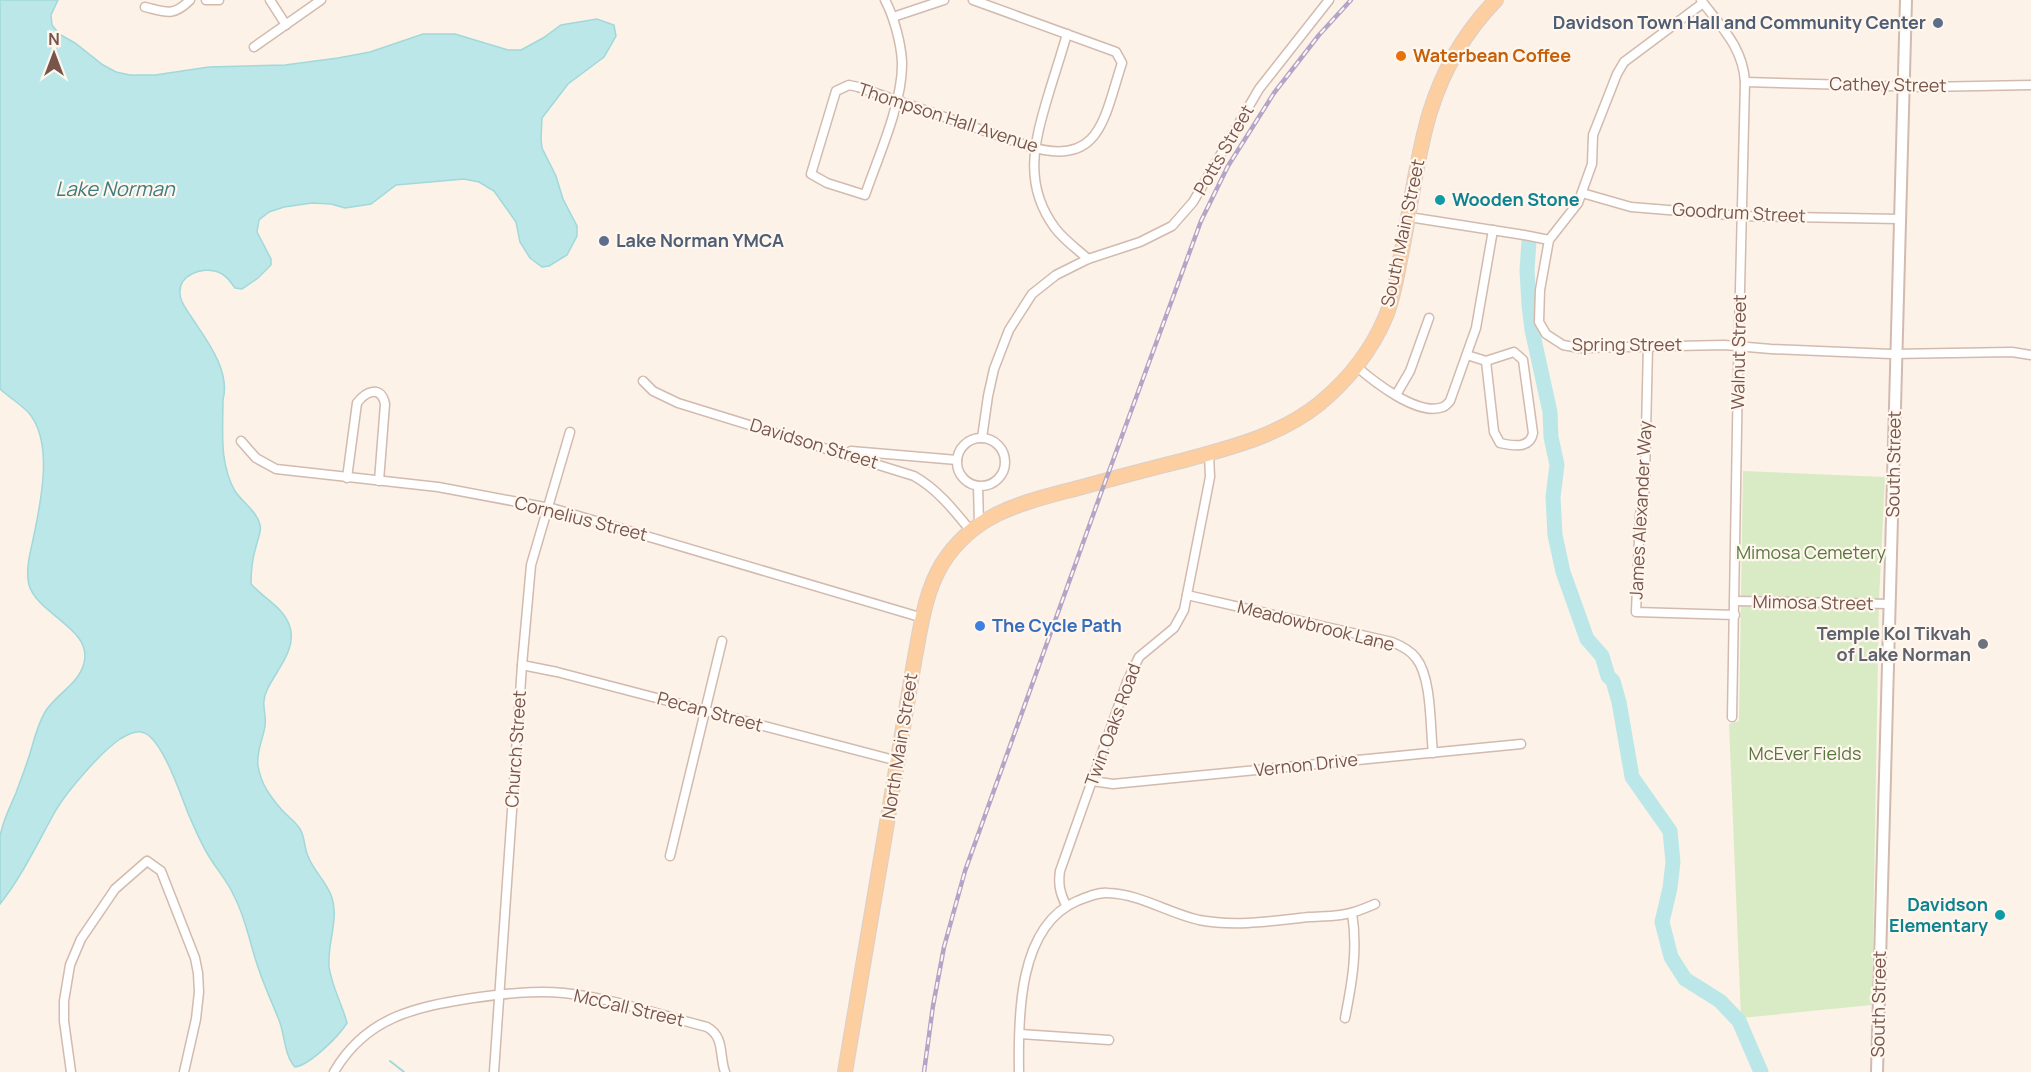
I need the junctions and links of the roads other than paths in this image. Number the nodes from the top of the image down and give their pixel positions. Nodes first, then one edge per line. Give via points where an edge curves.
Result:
1 (190, 0) edge
2 (206, 0) edge
3 (219, 0) edge
4 (270, 0) edge
5 (321, 0) edge
6 (885, 0) edge
7 (944, 0) edge
8 (973, 0) edge
9 (1329, 0) edge
10 (1496, 0) edge
11 (1906, 0) edge
12 (1702, 1) edge
13 (145, 7) dead end
14 (893, 17) junction
15 (286, 25) junction
16 (1067, 34) junction
17 (254, 47) dead end
18 (1745, 82) junction
19 (2031, 85) edge
20 (1903, 86) junction
21 (897, 101) junction
22 (1034, 148) junction
23 (1582, 193) junction
24 (1742, 216) junction
25 (1409, 218) junction
26 (1899, 219) junction
27 (1493, 230) junction
28 (1549, 240) junction
29 (1088, 259) junction
30 (1429, 318) dead end
31 (1648, 345) junction
32 (1738, 346) junction
33 (1896, 354) junction
34 (1467, 355) junction
35 (2031, 355) edge
36 (1486, 361) junction
37 (1356, 366) junction
38 (643, 381) dead end
39 (1396, 395) junction
40 (570, 432) dead end
41 (982, 438) junction
42 (240, 441) dead end
43 (832, 450) junction
44 (1209, 453) junction
45 (957, 460) junction
46 (347, 478) junction
47 (379, 481) junction
48 (978, 486) junction
49 (1060, 493) joint
50 (548, 508) junction
51 (975, 527) junction
52 (1187, 595) junction
53 (1735, 601) junction
54 (1890, 604) junction
55 (1735, 615) junction
56 (923, 618) junction
57 (722, 641) dead end
58 (522, 665) junction
59 (704, 711) junction
60 (1732, 717) dead end
61 (1521, 744) dead end
62 (1433, 753) junction
63 (898, 761) junction
64 (1092, 781) junction
65 (670, 856) dead end
66 (1375, 904) dead end
67 (1066, 905) junction
68 (1352, 913) junction
69 (499, 995) junction
70 (1345, 1018) dead end
71 (1020, 1034) junction
72 (1109, 1040) dead end
73 (71, 1072) edge
74 (184, 1072) edge
75 (334, 1072) edge
76 (494, 1072) edge
77 (725, 1072) edge
78 (845, 1072) edge
79 (1019, 1072) edge
80 (1878, 1072) edge

1 - 13 street via 171,13
2 - 3 street
4 - 15 street
5 - 15 street
6 - 14 street
7 - 14 street
8 - 16 street, Thompson Hall Avenue
9 - 29 street, Potts Street via 1269,76 1193,202 1172,225 1140,242
10 - 25 main road, South Main Street via 1463,40 1439,88 1424,138
11 - 20 street, South Street
12 - 18 street, Walnut Street via 1738,49
12 - 23 street, Spring Street via 1624,62 1593,135 1592,164
14 - 21 street via 902,62
15 - 17 street
16 - 22 street
16 - 22 street, Thompson Hall Avenue via 1116,52 1122,63 1100,129 1086,146 1072,151
18 - 20 street, Cathey Street
18 - 24 street, Walnut Street
19 - 20 street, Cathey Street
20 - 26 street, South Street
21 - 21 street, Thompson Hall Avenue via 849,85 836,91 811,174 865,195
21 - 22 street, Thompson Hall Avenue
22 - 29 street via 1035,180 1044,210 1054,228
23 - 24 street, Goodrum Street via 1631,207
23 - 28 street, Spring Street
24 - 26 street, Goodrum Street
24 - 32 street, Walnut Street
25 - 27 street
25 - 37 main road, South Main Street via 1386,315
26 - 33 street, South Street
27 - 28 street
27 - 34 street via 1476,328
28 - 31 street, Spring Street via 1539,306 1539,322 1545,334 1563,345 1579,348
29 - 41 street, Potts Street via 1056,275 1032,294 1009,330 987,396
30 - 39 street via 1410,371
31 - 32 street, Spring Street
31 - 55 street, James Alexander Way via 1636,612
32 - 33 street, Spring Street
32 - 53 street, Walnut Street
33 - 35 street, Spring Street
33 - 54 street, South Street
34 - 36 street
34 - 39 street via 1450,401 1442,407 1419,406
36 - 36 street via 1514,352 1523,360 1533,433 1528,443 1500,443 1494,432
37 - 39 street
37 - 44 main road, South Main Street via 1322,401 1292,422 1259,438
38 - 43 street, Davidson Street via 653,391 678,403
40 - 50 street, Church Street
41 - 45 street via 965,444
41 - 48 street via 999,446 1006,464 997,481
42 - 46 street, Cornelius Street via 256,458 276,469
43 - 45 street
43 - 51 street, Davidson Street via 914,476
44 - 49 main road, South Main Street
44 - 52 street, Twin Oaks Road via 1210,477
45 - 48 street via 960,474
46 - 47 street, Cornelius Street
46 - 47 street via 357,404 362,396 377,392 385,404
47 - 50 street, Cornelius Street
48 - 51 street
49 - 51 main road, North Main Street via 1005,509
50 - 56 street, Cornelius Street
50 - 58 street, Church Street via 531,565
51 - 56 main road, North Main Street via 951,550 936,575
52 - 62 street, Meadowbrook Lane via 1392,642 1408,650 1423,672
52 - 64 street, Twin Oaks Road via 1174,628 1135,662
53 - 54 street, Mimosa Street
53 - 55 street, Walnut Street
54 - 80 street, South Street
55 - 60 street, Walnut Street
56 - 63 main road, North Main Street
57 - 59 street
58 - 59 street, Pecan Street
58 - 69 street, Church Street
59 - 63 street, Pecan Street
59 - 65 street
61 - 62 street, Vernon Drive
62 - 64 street, Vernon Drive via 1113,784
63 - 78 main road, North Main Street
64 - 67 street, Twin Oaks Road via 1060,871 1059,891
66 - 68 street
67 - 68 street via 1105,892 1218,922
67 - 71 street via 1050,919 1031,954 1023,989
68 - 70 street via 1353,975
69 - 75 street, McCall Street via 399,1014 363,1036
69 - 76 street, Church Street
69 - 77 street, McCall Street via 574,994 707,1027 720,1040
71 - 72 street
71 - 79 street
73 - 74 street via 64,1020 70,965 81,939 115,889 147,861 160,871 198,973 196,1019

